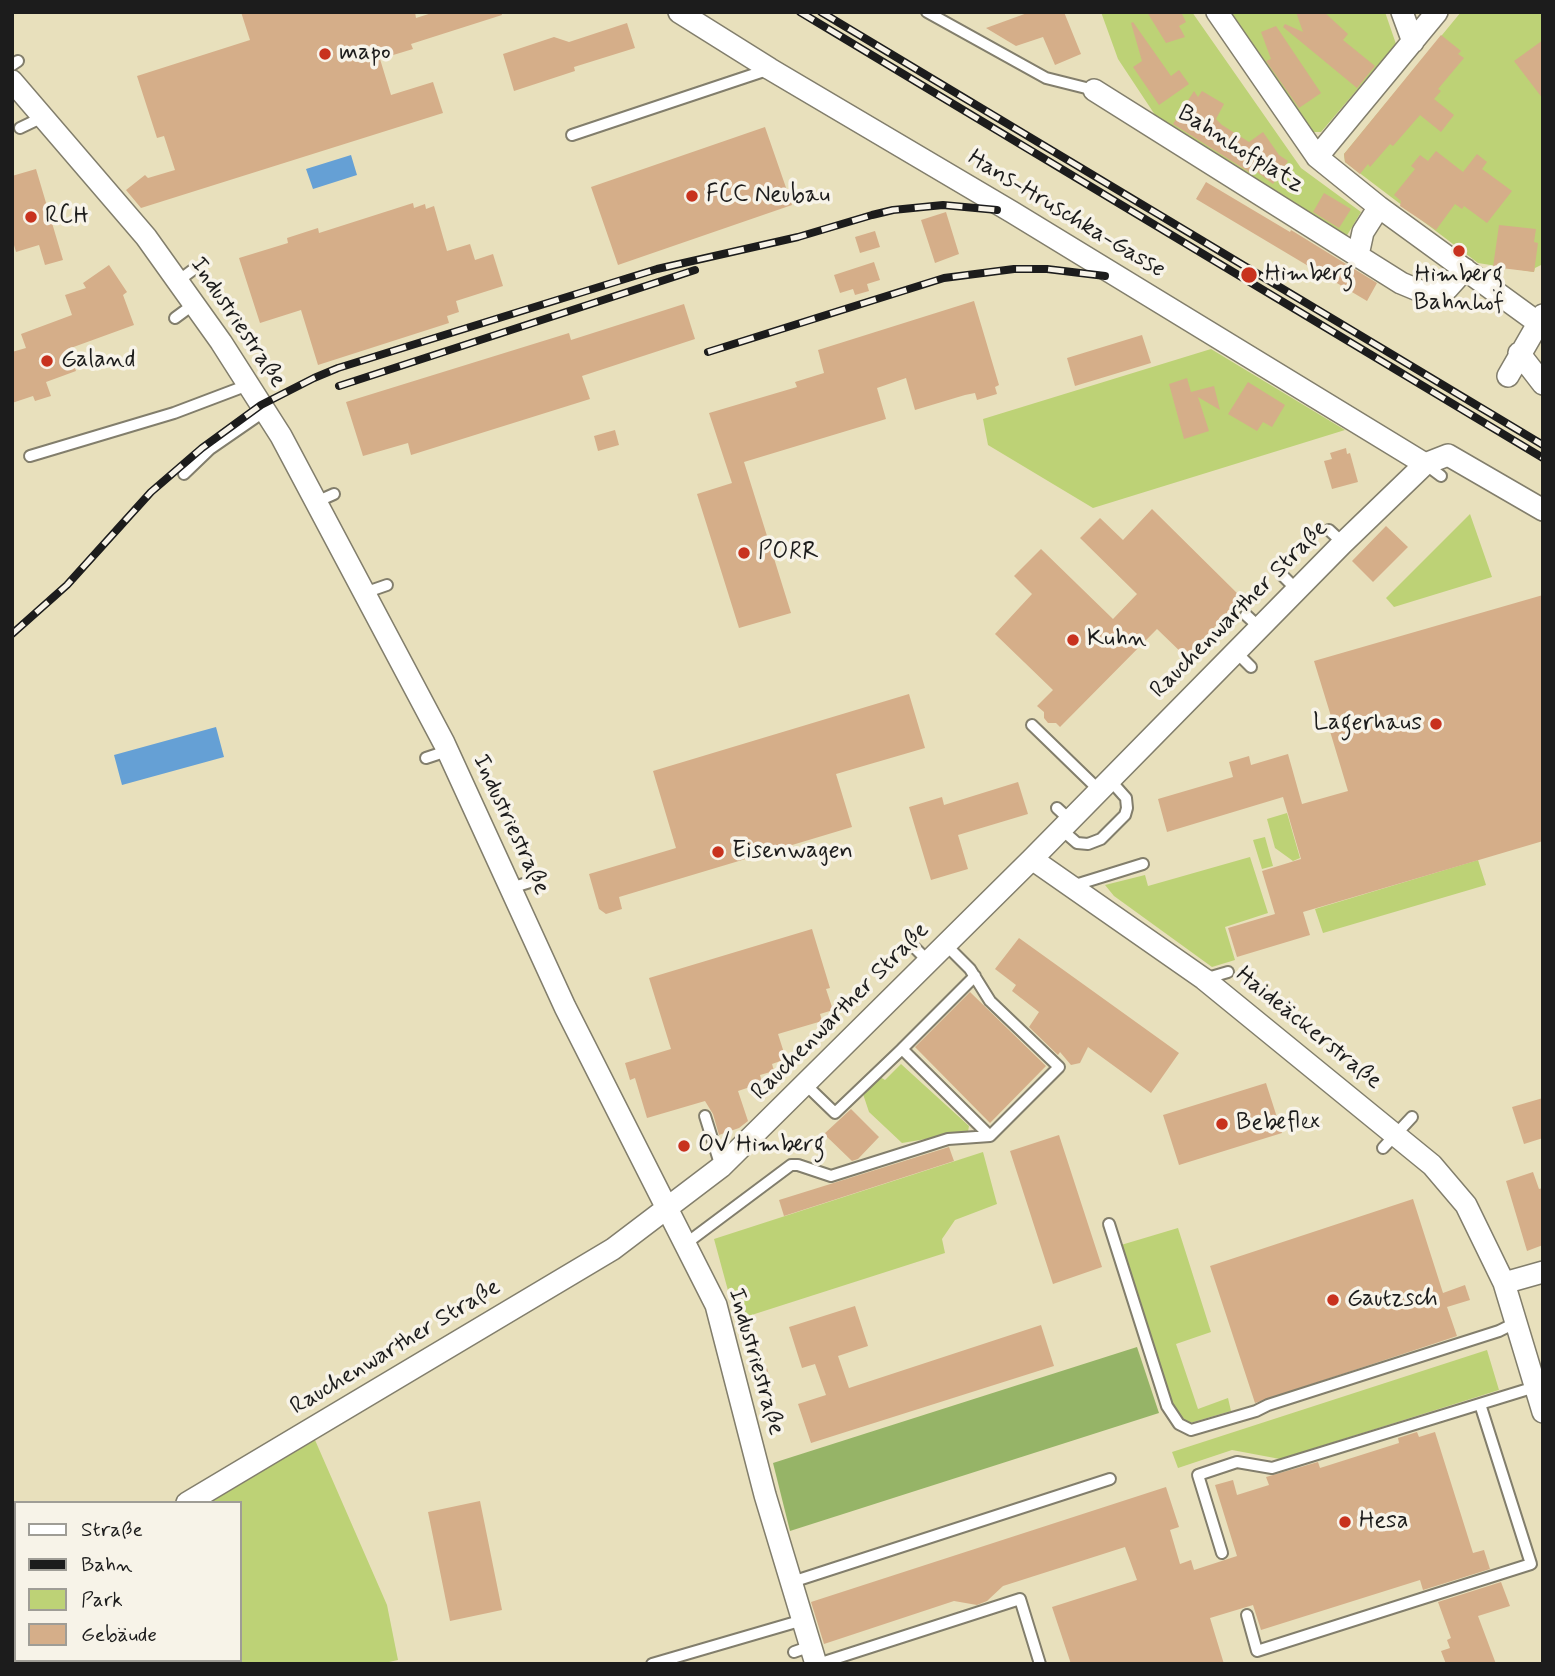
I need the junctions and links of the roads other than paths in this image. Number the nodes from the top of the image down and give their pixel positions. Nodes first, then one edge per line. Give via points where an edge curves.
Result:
1 (679, 12) edge
2 (927, 12) edge
3 (1217, 12) edge
4 (1402, 12) edge
5 (1437, 12) edge
6 (1413, 42) junction
7 (14, 69) edge
8 (770, 69) junction
9 (1094, 90) joint
10 (43, 117) junction
11 (20, 128) dead end
12 (572, 135) dead end
13 (1317, 157) junction
14 (1380, 207) junction
15 (1358, 255) junction
16 (1465, 269) junction
17 (194, 304) junction
18 (174, 318) dead end
19 (1540, 319) edge
20 (1519, 353) junction
21 (1508, 376) dead end
22 (1543, 384) edge
23 (248, 385) junction
24 (265, 411) junction
25 (30, 456) dead end
26 (1433, 470) junction
27 (184, 474) dead end
28 (1543, 510) edge
29 (387, 585) dead end
30 (364, 593) junction
31 (1032, 725) dead end
32 (447, 751) junction
33 (426, 758) dead end
34 (1105, 785) junction
35 (1063, 819) junction
36 (1032, 859) junction
37 (1143, 864) dead end
38 (1072, 886) junction
39 (946, 944) junction
40 (1228, 972) dead end
41 (975, 976) junction
42 (1204, 979) junction
43 (902, 1049) junction
44 (806, 1084) junction
45 (705, 1116) dead end
46 (1412, 1117) dead end
47 (990, 1136) junction
48 (1390, 1141) junction
49 (720, 1167) junction
50 (666, 1210) junction
51 (1109, 1224) dead end
52 (684, 1245) junction
53 (1543, 1272) edge
54 (1504, 1283) junction
55 (1515, 1323) junction
56 (1535, 1387) junction
57 (1480, 1404) junction
58 (1543, 1412) edge
59 (1110, 1479) dead end
60 (190, 1501) edge
61 (1222, 1553) dead end
62 (792, 1582) junction
63 (1247, 1615) dead end
64 (803, 1620) junction
65 (810, 1656) edge
66 (652, 1664) edge
67 (1040, 1664) edge

1 - 8 street, Hans-Hruschka-Gasse
2 - 9 lane via 1046,78
3 - 13 street, Bahnhofplatz
4 - 6 street
5 - 6 street
6 - 13 street
7 - 10 street, Industriestraße
8 - 12 lane
8 - 26 street, Hans-Hruschka-Gasse
9 - 15 street, Bahnhofplatz
10 - 11 lane
10 - 17 street, Industriestraße via 146,237 186,275
13 - 14 street, Bahnhofplatz
14 - 15 street via 1363,232
14 - 16 street, Bahnhofplatz
15 - 16 street, Bahnhofplatz via 1401,284 1425,293 1447,289
16 - 19 street, Bahnhofplatz
17 - 18 lane
17 - 23 street, Industriestraße
19 - 20 street
20 - 21 street
20 - 22 street
23 - 24 street, Industriestraße
23 - 25 lane via 174,413
24 - 27 lane
24 - 30 street, Industriestraße via 325,498
26 - 28 street, Rauchenwarther Straße via 1448,455
26 - 34 street, Rauchenwarther Straße via 1336,537 1253,621 1244,659
29 - 30 lane
30 - 32 street, Industriestraße
31 - 34 lane
32 - 33 lane
32 - 50 street, Industriestraße via 521,885 565,1007
34 - 35 street, Rauchenwarther Straße
34 - 35 lane via 1132,799 1125,815 1098,841 1080,844
35 - 36 street, Rauchenwarther Straße
36 - 38 street, Haideäckerstraße
36 - 39 street, Rauchenwarther Straße
37 - 38 lane
38 - 42 street, Haideäckerstraße
39 - 41 lane
39 - 44 street, Rauchenwarther Straße via 922,955
40 - 42 lane
41 - 43 lane
41 - 47 lane via 990,1002 1059,1067
42 - 48 street, Haideäckerstraße
43 - 44 lane via 835,1113
43 - 47 lane
44 - 49 street, Rauchenwarther Straße
45 - 49 lane
46 - 48 lane
47 - 52 lane via 948,1139 831,1176 791,1165
48 - 54 street, Haideäckerstraße via 1432,1165 1466,1205
49 - 50 street, Rauchenwarther Straße
50 - 52 street, Industriestraße
50 - 60 street, Rauchenwarther Straße via 613,1249
51 - 55 lane via 1167,1406 1179,1423 1191,1430
52 - 62 street, Industriestraße via 732,1335 765,1495
53 - 54 street
54 - 55 street, Haideäckerstraße
55 - 56 street, Haideäckerstraße
56 - 57 lane
56 - 58 street, Haideäckerstraße
57 - 61 lane via 1272,1468 1237,1462 1198,1475
57 - 63 lane via 1531,1564 1257,1651
59 - 62 lane
62 - 64 street, Industriestraße
64 - 65 street, Industriestraße
64 - 66 lane
65 - 67 lane via 1020,1599

